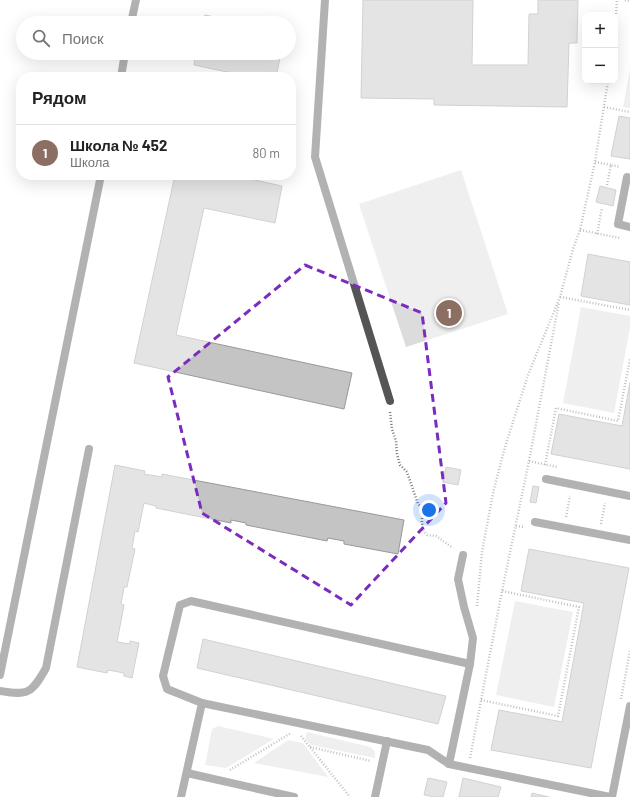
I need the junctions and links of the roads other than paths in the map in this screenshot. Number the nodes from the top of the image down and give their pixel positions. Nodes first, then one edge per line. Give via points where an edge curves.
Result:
1 (136, 0) edge
2 (325, 0) edge
3 (133, 16) edge
4 (124, 60) edge
5 (121, 72) edge
6 (630, 178) edge
7 (100, 180) edge
8 (630, 227) edge
9 (390, 401) road end
10 (89, 449) dead end
11 (546, 479) dead end
12 (630, 496) edge
13 (535, 522) dead end
14 (630, 540) edge
15 (463, 555) road end
16 (470, 664) junction
17 (0, 675) edge
18 (0, 691) edge
19 (202, 703) junction
20 (630, 706) edge
21 (387, 741) junction
22 (449, 764) junction
23 (187, 773) junction
24 (181, 797) edge
25 (294, 797) edge
26 (375, 797) edge
27 (611, 797) edge

1 - 3 lane
2 - 9 lane via 314,157
4 - 5 lane
6 - 8 lane via 627,177 618,224
7 - 17 lane
10 - 18 lane via 46,668 38,683 29,692 16,694
11 - 12 lane
13 - 14 lane
15 - 16 lane via 458,579 473,638
16 - 19 lane via 191,601 180,605 163,676 167,690
16 - 22 lane
19 - 21 lane
19 - 23 lane
20 - 27 lane
21 - 22 lane via 428,750
21 - 26 lane
22 - 27 lane
23 - 24 lane
23 - 25 lane

